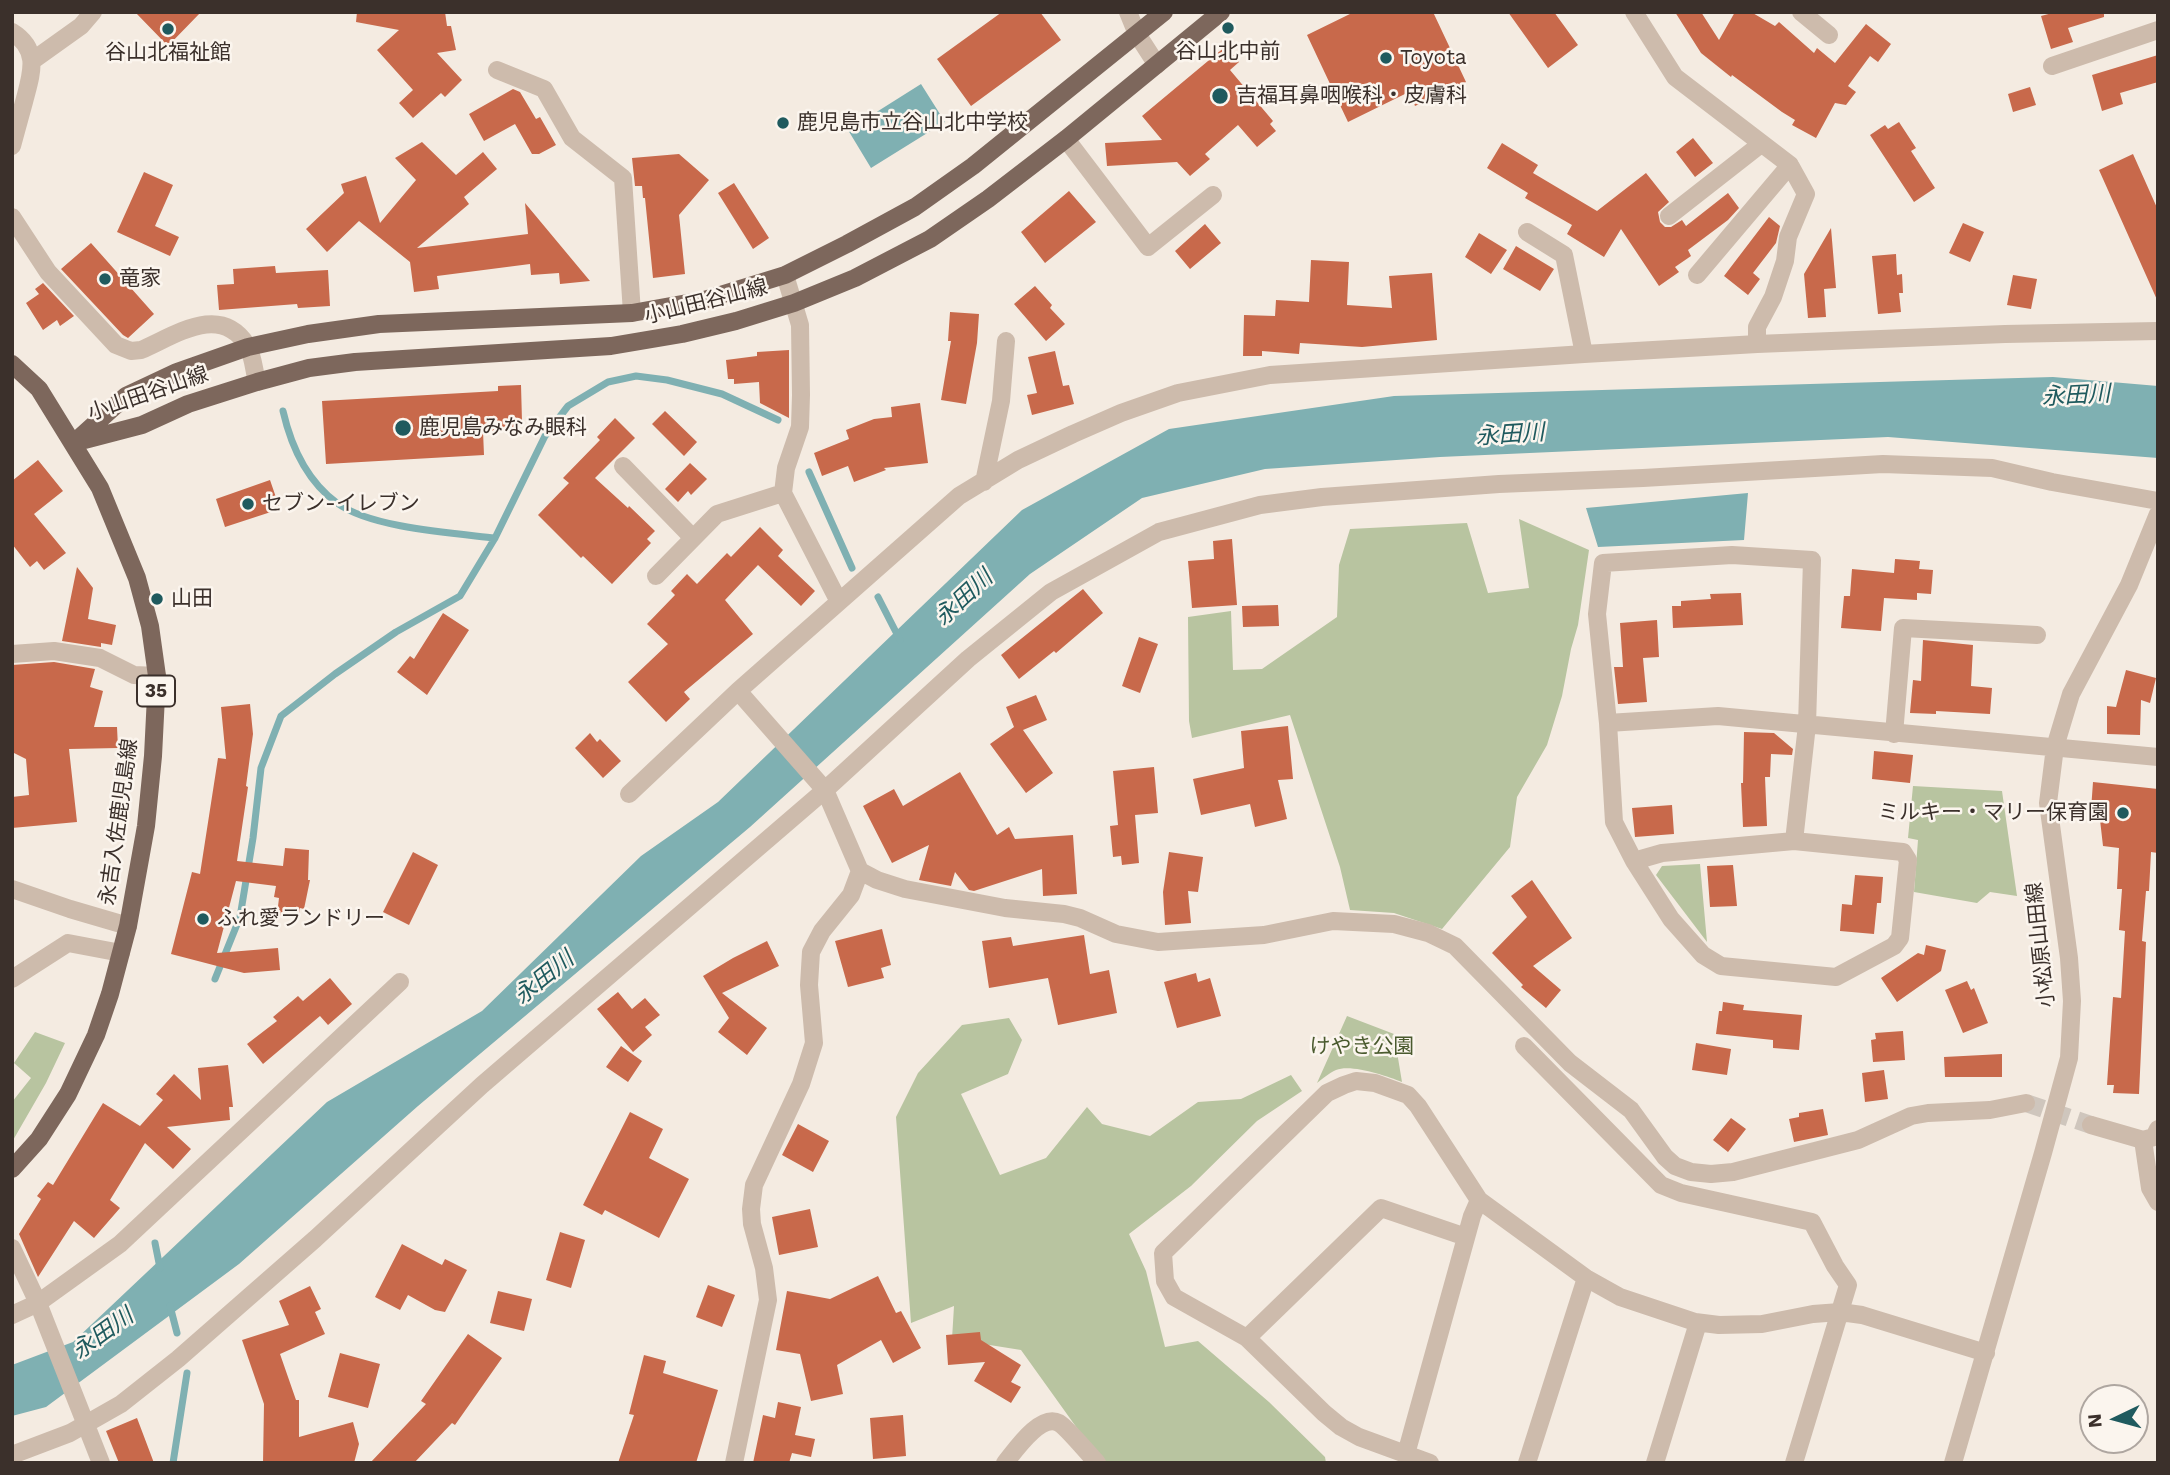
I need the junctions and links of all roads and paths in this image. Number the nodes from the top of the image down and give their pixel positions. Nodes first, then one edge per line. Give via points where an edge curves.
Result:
1 (93, 12) edge
2 (1128, 12) edge
3 (1164, 12) edge
4 (1221, 12) edge
5 (1634, 12) edge
6 (1801, 12) edge
7 (2158, 30) edge
8 (12, 32) edge
9 (1137, 34) junction
10 (1829, 35) dead end
11 (32, 61) junction
12 (1157, 65) junction
13 (2052, 66) dead end
14 (497, 70) dead end
15 (1066, 139) junction
16 (1761, 144) junction
17 (12, 146) edge
18 (1790, 165) junction
19 (1213, 195) dead end
20 (1669, 216) dead end
21 (12, 217) edge
22 (1527, 232) dead end
23 (785, 275) junction
24 (1697, 275) dead end
25 (794, 303) junction
26 (632, 313) junction
27 (2158, 331) edge
28 (1006, 341) dead end
29 (1757, 344) junction
30 (248, 347) junction
31 (1584, 354) junction
32 (12, 364) edge
33 (257, 382) junction
34 (73, 443) junction
35 (623, 466) dead end
36 (984, 482) junction
37 (783, 493) junction
38 (2158, 501) edge
39 (2155, 522) edge
40 (692, 537) junction
41 (656, 576) dead end
42 (838, 600) junction
43 (2037, 635) dead end
44 (12, 654) edge
45 (157, 676) junction
46 (738, 691) junction
47 (1608, 723) junction
48 (1807, 725) junction
49 (1894, 734) junction
50 (2055, 747) junction
51 (2158, 757) edge
52 (825, 790) junction
53 (629, 794) dead end
54 (1794, 841) junction
55 (1634, 861) junction
56 (860, 871) junction
57 (12, 889) edge
58 (128, 926) junction
59 (121, 953) junction
60 (12, 979) edge
61 (400, 982) dead end
62 (1524, 1046) dead end
63 (2026, 1103) tunnel mouth
64 (2091, 1125) tunnel mouth
65 (2158, 1129) edge
66 (2143, 1140) junction
67 (12, 1169) edge
68 (1479, 1200) junction
69 (2158, 1202) edge
70 (1466, 1237) junction
71 (12, 1248) edge
72 (1586, 1278) junction
73 (38, 1303) junction
74 (1840, 1312) junction
75 (12, 1315) edge
76 (1698, 1322) junction
77 (1247, 1338) junction
78 (1986, 1353) junction
79 (86, 1424) junction
80 (1406, 1454) junction
81 (12, 1455) edge
82 (101, 1463) edge
83 (734, 1463) edge
84 (1005, 1463) edge
85 (1097, 1463) edge
86 (1430, 1463) edge
87 (1527, 1463) edge
88 (1655, 1463) edge
89 (1794, 1463) edge
90 (1953, 1463) edge

1 - 11 street via 82,26
2 - 9 street
3 - 9 main road, 小山田谷山線
4 - 12 main road, 小山田谷山線
5 - 16 street via 1675,77
6 - 10 street
7 - 13 street
8 - 11 street via 22,38
9 - 12 street
9 - 23 main road, 小山田谷山線 via 915,207
11 - 17 street
12 - 15 main road, 小山田谷山線
14 - 26 street via 544,89 572,138 623,178
15 - 19 street via 1148,247
15 - 25 main road, 小山田谷山線 via 930,239
16 - 18 street
16 - 20 street
18 - 24 street
18 - 29 street via 1806,194 1788,237 1773,297 1757,327
21 - 30 street via 48,272 116,345 131,351 141,349 200,325 217,324 232,327
22 - 31 street via 1564,255
23 - 25 street
23 - 26 main road, 小山田谷山線 via 704,300
25 - 33 main road, 小山田谷山線 via 695,331 611,346 355,362
25 - 37 street via 800,324 800,427
26 - 30 main road, 小山田谷山線 via 379,324
27 - 29 street
28 - 36 street via 1001,401
29 - 31 street
30 - 33 street
30 - 34 main road, 小山田谷山線 via 126,396
31 - 36 street via 1270,375 1229,382 1121,413 1018,460
32 - 34 main road, 永吉入佐鹿児島線 / 35 via 38,389
33 - 34 main road, 小山田谷山線 via 188,404 142,425
34 - 45 main road, 永吉入佐鹿児島線 / 35 via 100,488 137,578
35 - 40 street
36 - 42 street via 959,496
37 - 40 street via 717,514
37 - 42 street
38 - 52 street via 1992,468 1883,464 1499,484 1260,505 1159,532 1051,592 968,659
39 - 50 street, 小松原山田線 via 2129,585 2071,694
40 - 41 street
42 - 46 street
43 - 49 street via 1903,628
44 - 45 street via 54,651 100,658 134,675
45 - 58 main road, 永吉入佐鹿児島線 / 35 via 146,826
46 - 52 street
46 - 53 street
47 - 48 street via 1718,716
47 - 48 street via 1597,614 1604,563 1732,555 1812,559
47 - 55 street via 1614,822
48 - 49 street
48 - 54 street
49 - 50 street
50 - 51 street
50 - 78 street, 小松原山田線 via 2048,803 2071,990 2069,1058
52 - 56 street
52 - 79 street via 482,1085 178,1359 121,1404
54 - 55 street via 1662,853
54 - 55 street via 1903,852 1908,860 1900,938 1894,946 1836,976 1721,966 1703,955 1671,919
56 - 63 street via 905,889 1064,914 1116,934 1158,942 1264,935 1333,921 1394,924 1428,933 1455,946 1570,1063 1631,1110 1665,1157 1691,1172 1733,1172 1858,1140 1911,1116
56 - 83 street via 850,895 811,952 814,1043 801,1084 754,1185 752,1224 768,1300
57 - 58 street
58 - 59 main road, 永吉入佐鹿児島線 / 35
59 - 60 street via 68,943
59 - 67 main road, 永吉入佐鹿児島線 / 35 via 96,1035 68,1094 39,1139
61 - 73 street via 120,1244
62 - 74 street via 1661,1185 1812,1222 1849,1285
64 - 66 street
65 - 66 street
66 - 69 street via 2150,1188
68 - 70 street
68 - 72 street
68 - 77 street via 1408,1094 1356,1081 1327,1093 1163,1253 1166,1281 1174,1297
70 - 77 street via 1381,1208
70 - 80 street
71 - 73 street
72 - 76 street via 1620,1297
72 - 87 street
73 - 75 street
73 - 79 street
74 - 76 street via 1741,1326
74 - 78 street
74 - 89 street
76 - 88 street
77 - 80 street via 1341,1427
78 - 90 street, 小松原山田線
79 - 81 street
79 - 82 street
80 - 86 street
84 - 85 street via 1032,1431 1047,1421 1059,1423

